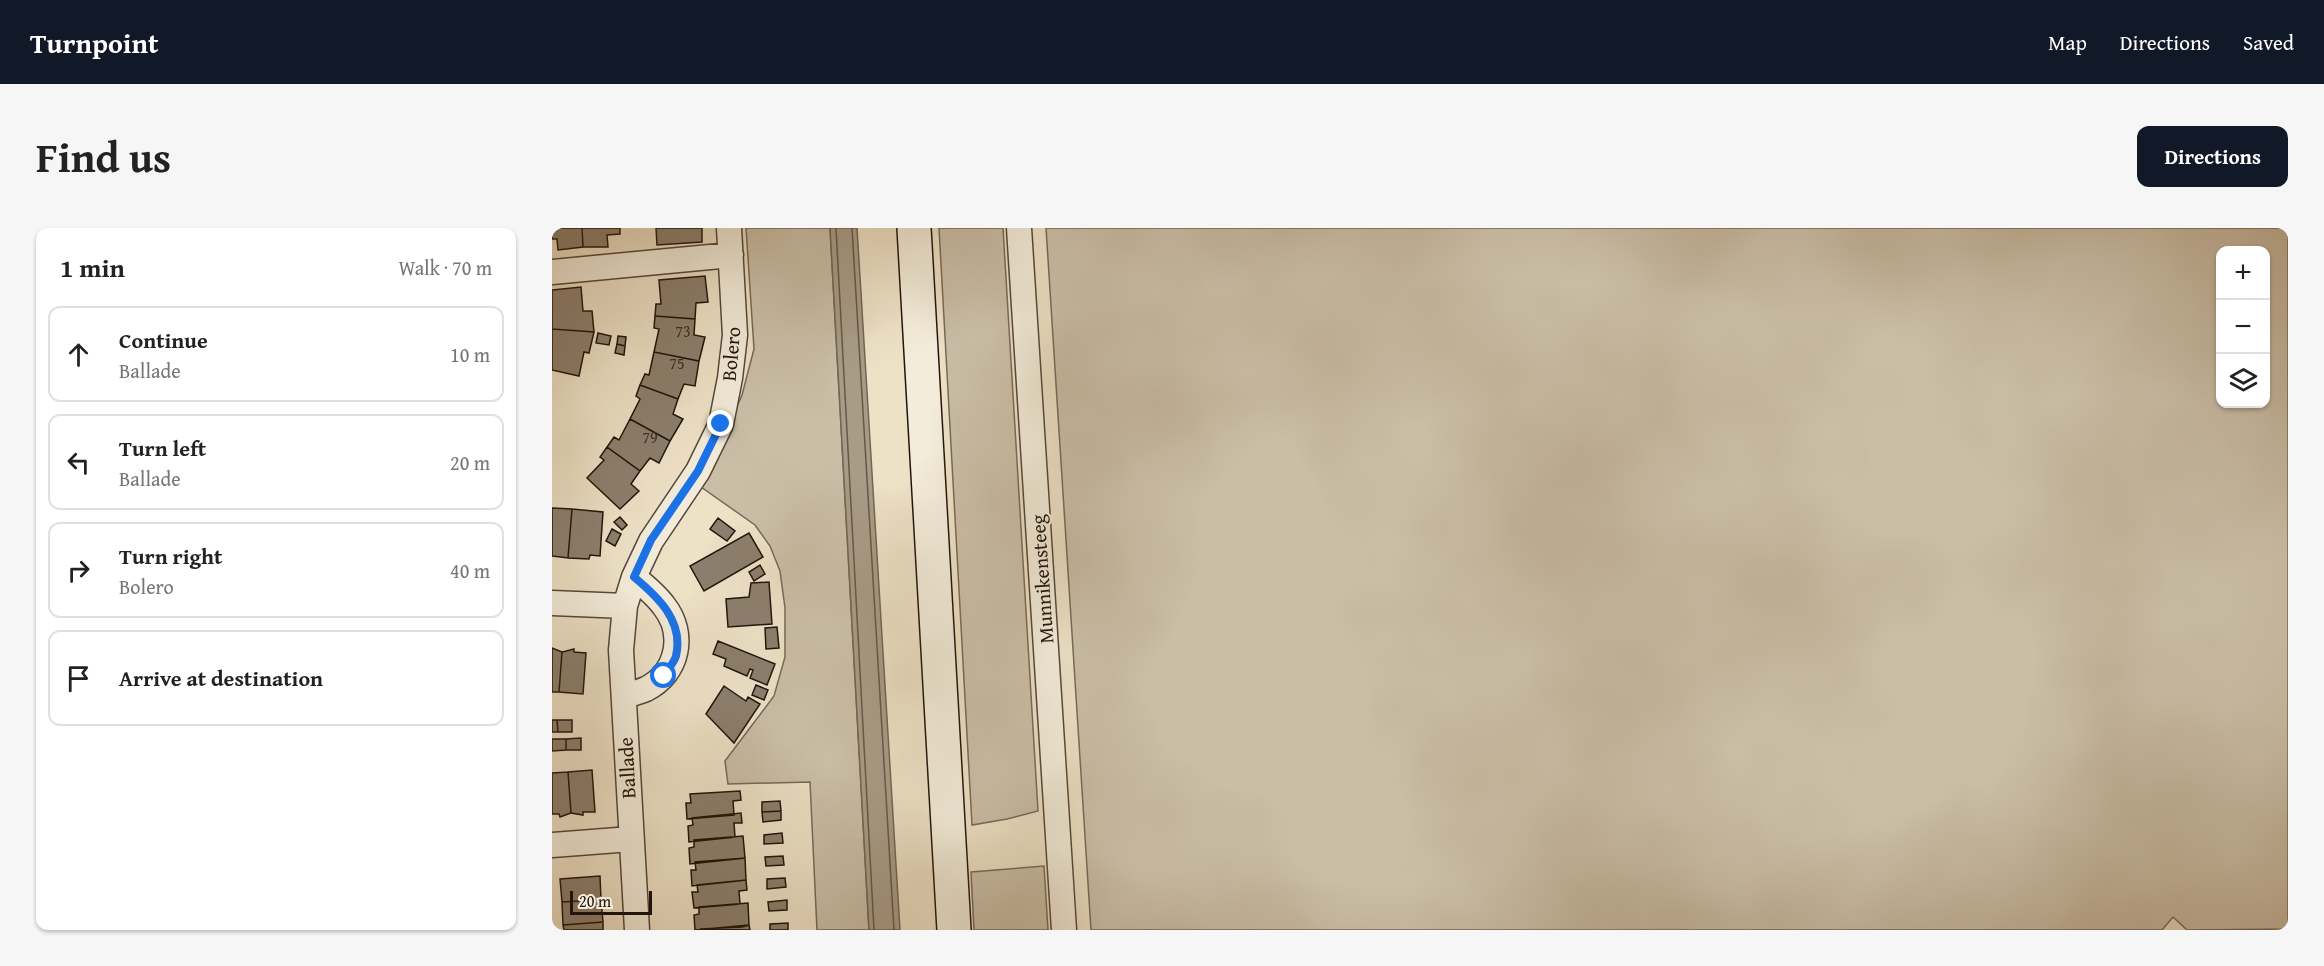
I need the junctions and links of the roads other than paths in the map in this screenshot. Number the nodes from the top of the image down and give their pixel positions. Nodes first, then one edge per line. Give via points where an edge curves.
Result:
1 (729, 228) edge
2 (914, 228) edge
3 (1019, 228) edge
4 (731, 255) junction
5 (552, 272) edge
6 (634, 577) junction
7 (552, 603) edge
8 (625, 606) junction
9 (624, 696) junction
10 (631, 839) junction
11 (552, 845) edge
12 (637, 930) edge
13 (954, 930) edge
14 (1064, 930) edge

1 - 4 street, Bolero
2 - 13 main road
3 - 14 street, Munnikensteeg
4 - 5 street
4 - 6 street, Bolero via 735,335 721,424 698,471 651,540
6 - 8 street, Bolero
6 - 9 street via 666,608 677,632 676,658 664,676 647,689
7 - 8 street
8 - 9 street, Ballade via 621,650
9 - 10 street, Ballade
10 - 11 street
10 - 12 street, Ballade

